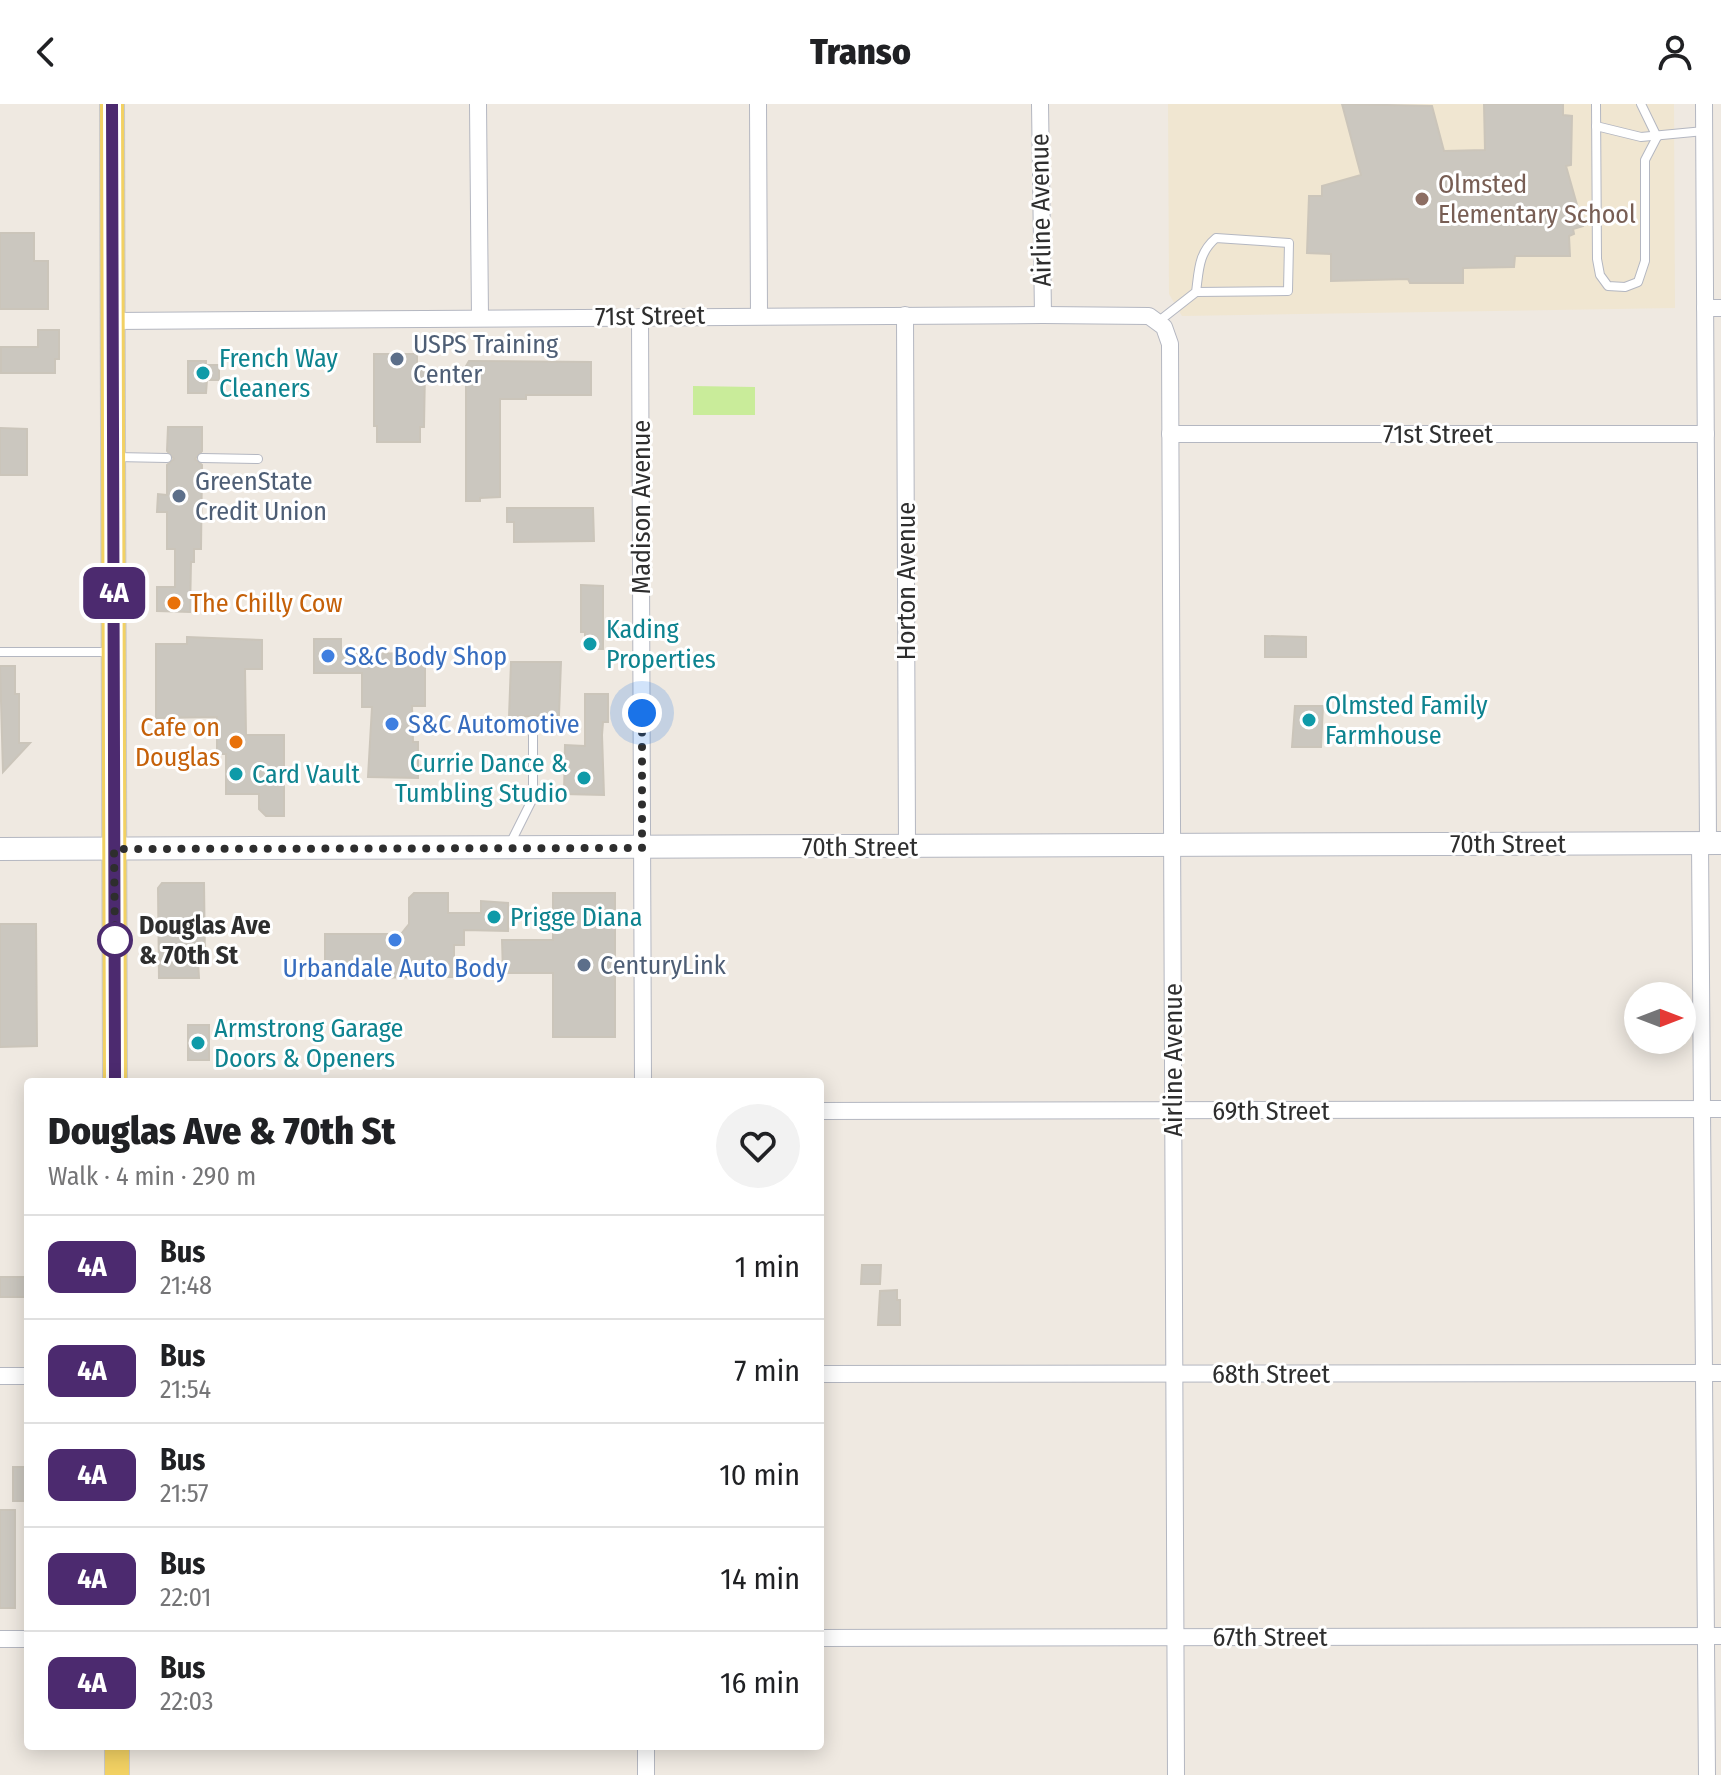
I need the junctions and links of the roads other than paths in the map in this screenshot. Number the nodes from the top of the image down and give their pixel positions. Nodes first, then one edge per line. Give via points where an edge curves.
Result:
1 (112, 104) edge
2 (478, 104) edge
3 (758, 104) edge
4 (1040, 104) edge
5 (1596, 104) edge
6 (1641, 104) edge
7 (1704, 104) edge
8 (1596, 126) junction
9 (1704, 131) junction
10 (1657, 137) junction
11 (1196, 292) junction
12 (1713, 308) edge
13 (759, 315) junction
14 (905, 315) junction
15 (1043, 315) junction
16 (640, 317) junction
17 (480, 318) junction
18 (113, 321) junction
19 (1159, 321) junction
20 (1170, 434) junction
21 (1706, 434) junction
22 (113, 457) junction
23 (167, 458) dead end
24 (202, 458) dead end
25 (258, 459) dead end
26 (0, 652) edge
27 (114, 652) junction
28 (533, 725) dead end
29 (1710, 843) edge
30 (1172, 845) junction
31 (907, 846) junction
32 (508, 848) junction
33 (642, 848) junction
34 (0, 849) edge
35 (114, 849) junction
36 (115, 1078) edge
37 (643, 1078) edge
38 (1703, 1109) junction
39 (1721, 1109) edge
40 (824, 1111) edge
41 (1173, 1111) junction
42 (1713, 1373) edge
43 (824, 1374) edge
44 (1174, 1374) junction
45 (0, 1376) edge
46 (24, 1376) edge
47 (1714, 1636) edge
48 (1175, 1637) junction
49 (824, 1638) edge
50 (0, 1639) edge
51 (24, 1639) edge
52 (117, 1750) edge
53 (646, 1750) edge
54 (117, 1775) edge
55 (646, 1775) edge
56 (1176, 1775) edge
57 (1707, 1775) edge

1 - 18 main road
2 - 17 street
3 - 13 street
4 - 15 street, Airline Avenue
5 - 8 lane
6 - 10 lane
7 - 9 street
8 - 10 lane
8 - 10 lane via 1597,259 1608,286 1638,282 1645,261 1645,160
9 - 10 lane
9 - 12 street
11 - 11 lane via 1288,291 1289,243 1216,238 1200,257
11 - 19 lane
12 - 21 street
13 - 14 street, 71st Street
13 - 16 street, 71st Street
14 - 15 street, 71st Street
14 - 31 street, Horton Avenue
15 - 19 street, 71st Street via 1149,316
16 - 17 street, 71st Street
16 - 33 street, Madison Avenue
17 - 18 street, 71st Street
18 - 22 main road
19 - 20 street, Airline Avenue via 1170,344
20 - 21 street, 71st Street
20 - 30 street, Airline Avenue
21 - 29 street
22 - 23 lane
22 - 27 main road
24 - 25 lane
26 - 27 lane
27 - 35 main road
28 - 32 lane via 533,798
29 - 30 main road, 70th Street
29 - 38 street
30 - 31 main road, 70th Street
30 - 41 street, Airline Avenue
31 - 33 main road, 70th Street
32 - 33 main road, 70th Street
32 - 35 main road, 70th Street
33 - 37 street, Madison Avenue
34 - 35 main road, 70th Street
35 - 36 main road
38 - 39 street, 69th Street
38 - 41 street, 69th Street
38 - 42 street
40 - 41 street, 69th Street
41 - 44 street, Airline Avenue
42 - 44 street, 68th Street
42 - 47 street
43 - 44 street, 68th Street
44 - 48 street, Airline Avenue
45 - 46 street
47 - 48 street, 67th Street
47 - 57 street
48 - 49 street, 67th Street
48 - 56 street, Airline Avenue
50 - 51 street
52 - 54 main road
53 - 55 street

